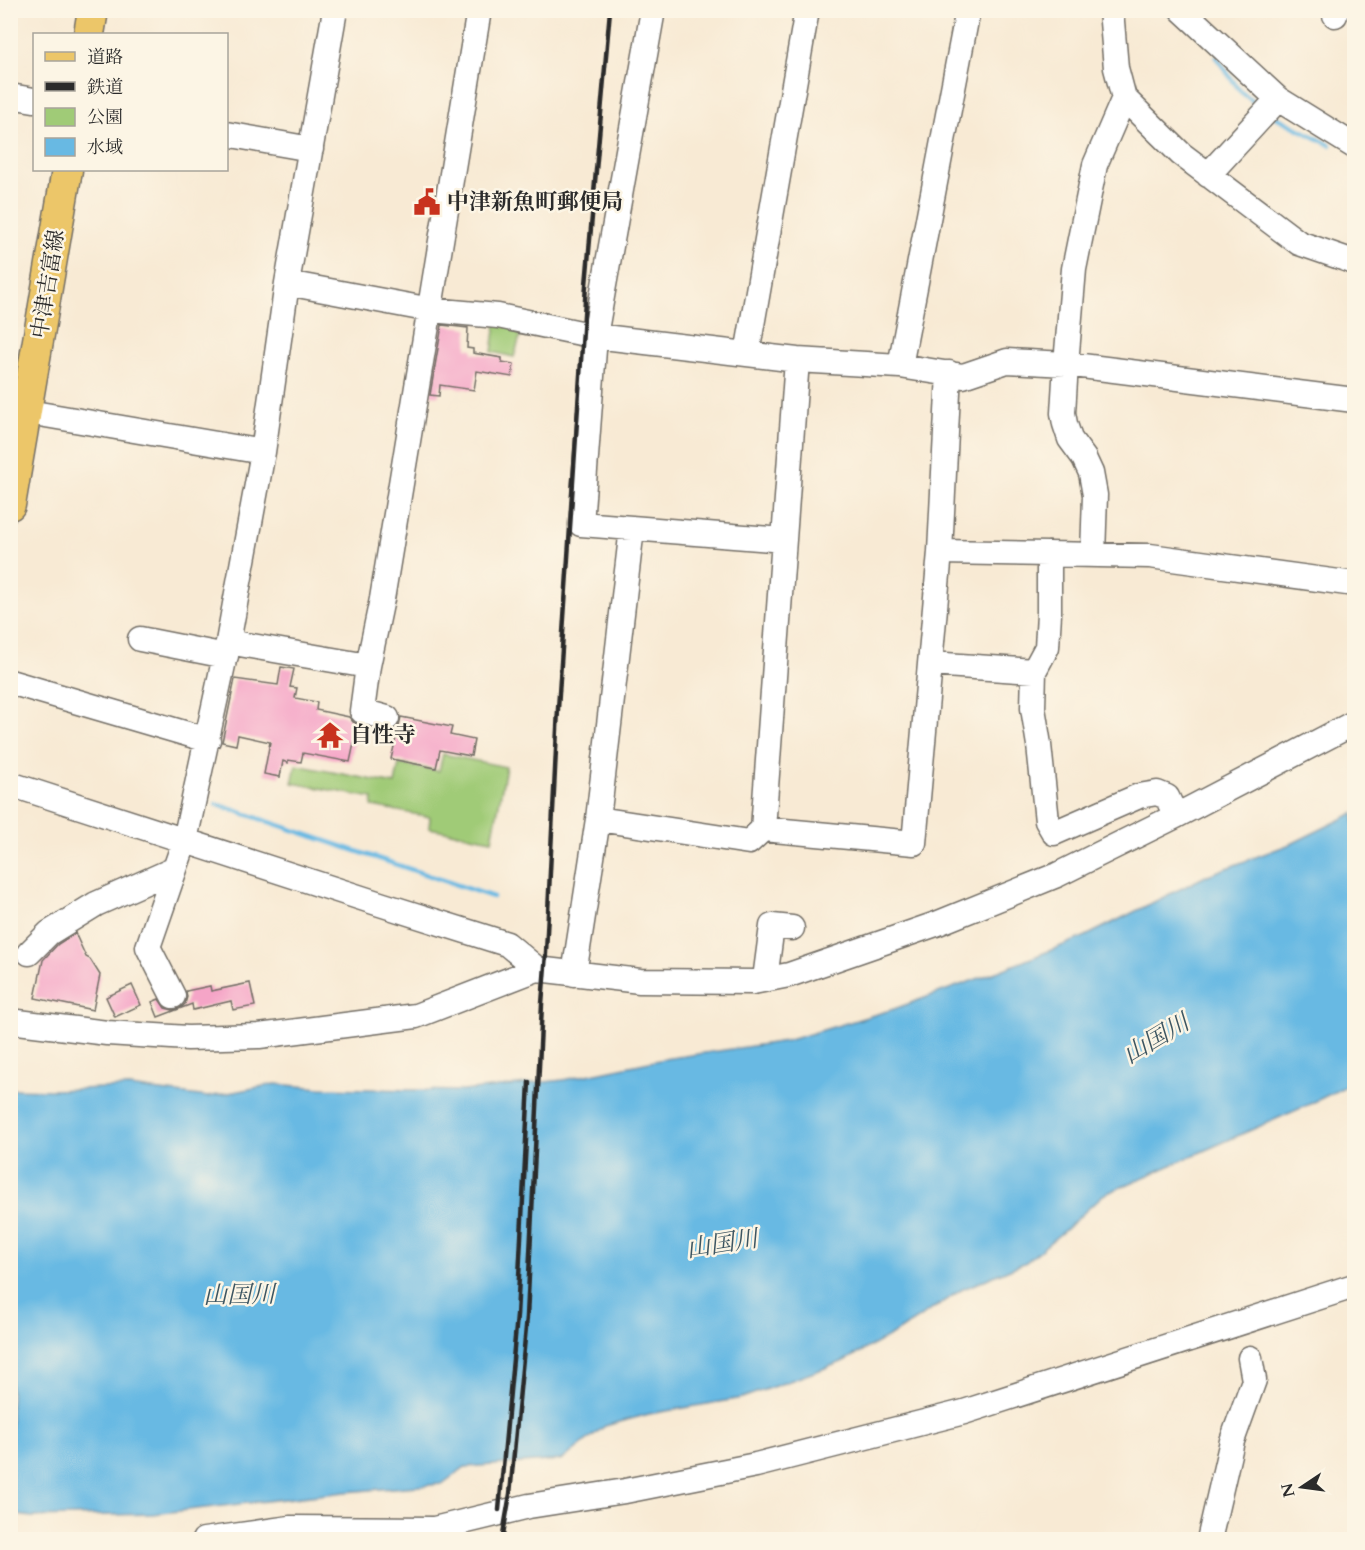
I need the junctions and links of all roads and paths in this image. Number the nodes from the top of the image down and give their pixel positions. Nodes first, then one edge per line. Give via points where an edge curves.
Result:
1 (93, 10) edge
2 (335, 10) edge
3 (479, 10) edge
4 (653, 10) edge
5 (807, 10) edge
6 (968, 10) edge
7 (1111, 10) edge
8 (1182, 10) edge
9 (89, 33) edge
10 (10, 96) edge
11 (1124, 98) junction
12 (1278, 99) junction
13 (33, 100) edge
14 (228, 134) edge
15 (1354, 146) edge
16 (311, 149) junction
17 (67, 171) edge
18 (1208, 175) junction
19 (1354, 262) edge
20 (287, 283) junction
21 (431, 310) junction
22 (595, 336) junction
23 (747, 354) junction
24 (797, 360) junction
25 (1066, 364) junction
26 (900, 366) junction
27 (949, 373) junction
28 (1354, 400) edge
29 (18, 410) edge
30 (263, 452) junction
31 (10, 505) edge
32 (632, 528) junction
33 (784, 540) junction
34 (940, 552) junction
35 (1049, 554) junction
36 (1094, 555) junction
37 (1354, 584) edge
38 (140, 639) dead end
39 (227, 649) junction
40 (930, 664) junction
41 (368, 666) junction
42 (1034, 671) junction
43 (10, 682) edge
44 (387, 718) dead end
45 (1354, 723) edge
46 (208, 740) junction
47 (10, 784) edge
48 (1176, 816) junction
49 (598, 819) junction
50 (763, 829) junction
51 (185, 840) junction
52 (175, 869) junction
53 (792, 928) dead end
54 (29, 953) dead end
55 (537, 969) junction
56 (574, 974) junction
57 (765, 979) junction
58 (173, 996) dead end
59 (10, 1021) edge
60 (1354, 1286) edge
61 (1250, 1358) dead end
62 (434, 1534) edge
63 (204, 1539) edge
64 (1209, 1539) edge

1 - 9 main road
2 - 16 street
3 - 21 street
4 - 22 street
5 - 23 street
6 - 26 street
7 - 11 street via 1116,68
8 - 12 street
10 - 13 street
11 - 18 street
11 - 25 street via 1095,165 1074,268
12 - 15 street
12 - 18 street
14 - 16 street
16 - 20 street
17 - 29 main road, 中津吉富線
18 - 19 street via 1299,243
20 - 21 street
20 - 30 street
21 - 22 street via 498,316
21 - 41 street
22 - 23 street
22 - 32 street via 581,524
23 - 24 street
24 - 26 street
24 - 33 street
25 - 27 street via 1007,361 963,376
25 - 28 street
25 - 36 street via 1063,413 1070,439 1090,473 1095,495
26 - 27 street
27 - 34 street
29 - 30 street
29 - 31 main road, 中津吉富線
30 - 39 street
32 - 33 street
32 - 49 street
33 - 50 street
34 - 35 street
34 - 40 street
35 - 36 street
35 - 42 street via 1047,647
36 - 37 street via 1149,556
38 - 39 street
39 - 41 street
39 - 46 street
40 - 42 street
40 - 50 street via 914,843
41 - 44 street via 362,711
42 - 48 street via 1033,708 1047,821 1054,833 1139,796 1157,793 1167,797
43 - 46 street
45 - 48 street
46 - 51 street
47 - 51 street
48 - 57 street via 1057,876 969,911 789,975
49 - 50 street via 749,842
49 - 56 street
51 - 52 street
51 - 55 street via 507,944
52 - 54 street via 96,904 49,933
52 - 58 street via 148,947
53 - 57 street via 772,926
55 - 56 street
55 - 59 street via 416,1016 260,1036 188,1038
56 - 57 street via 640,981
60 - 62 street via 964,1412 756,1465 529,1506
61 - 64 street via 1254,1380 1232,1441
62 - 63 street via 290,1528

